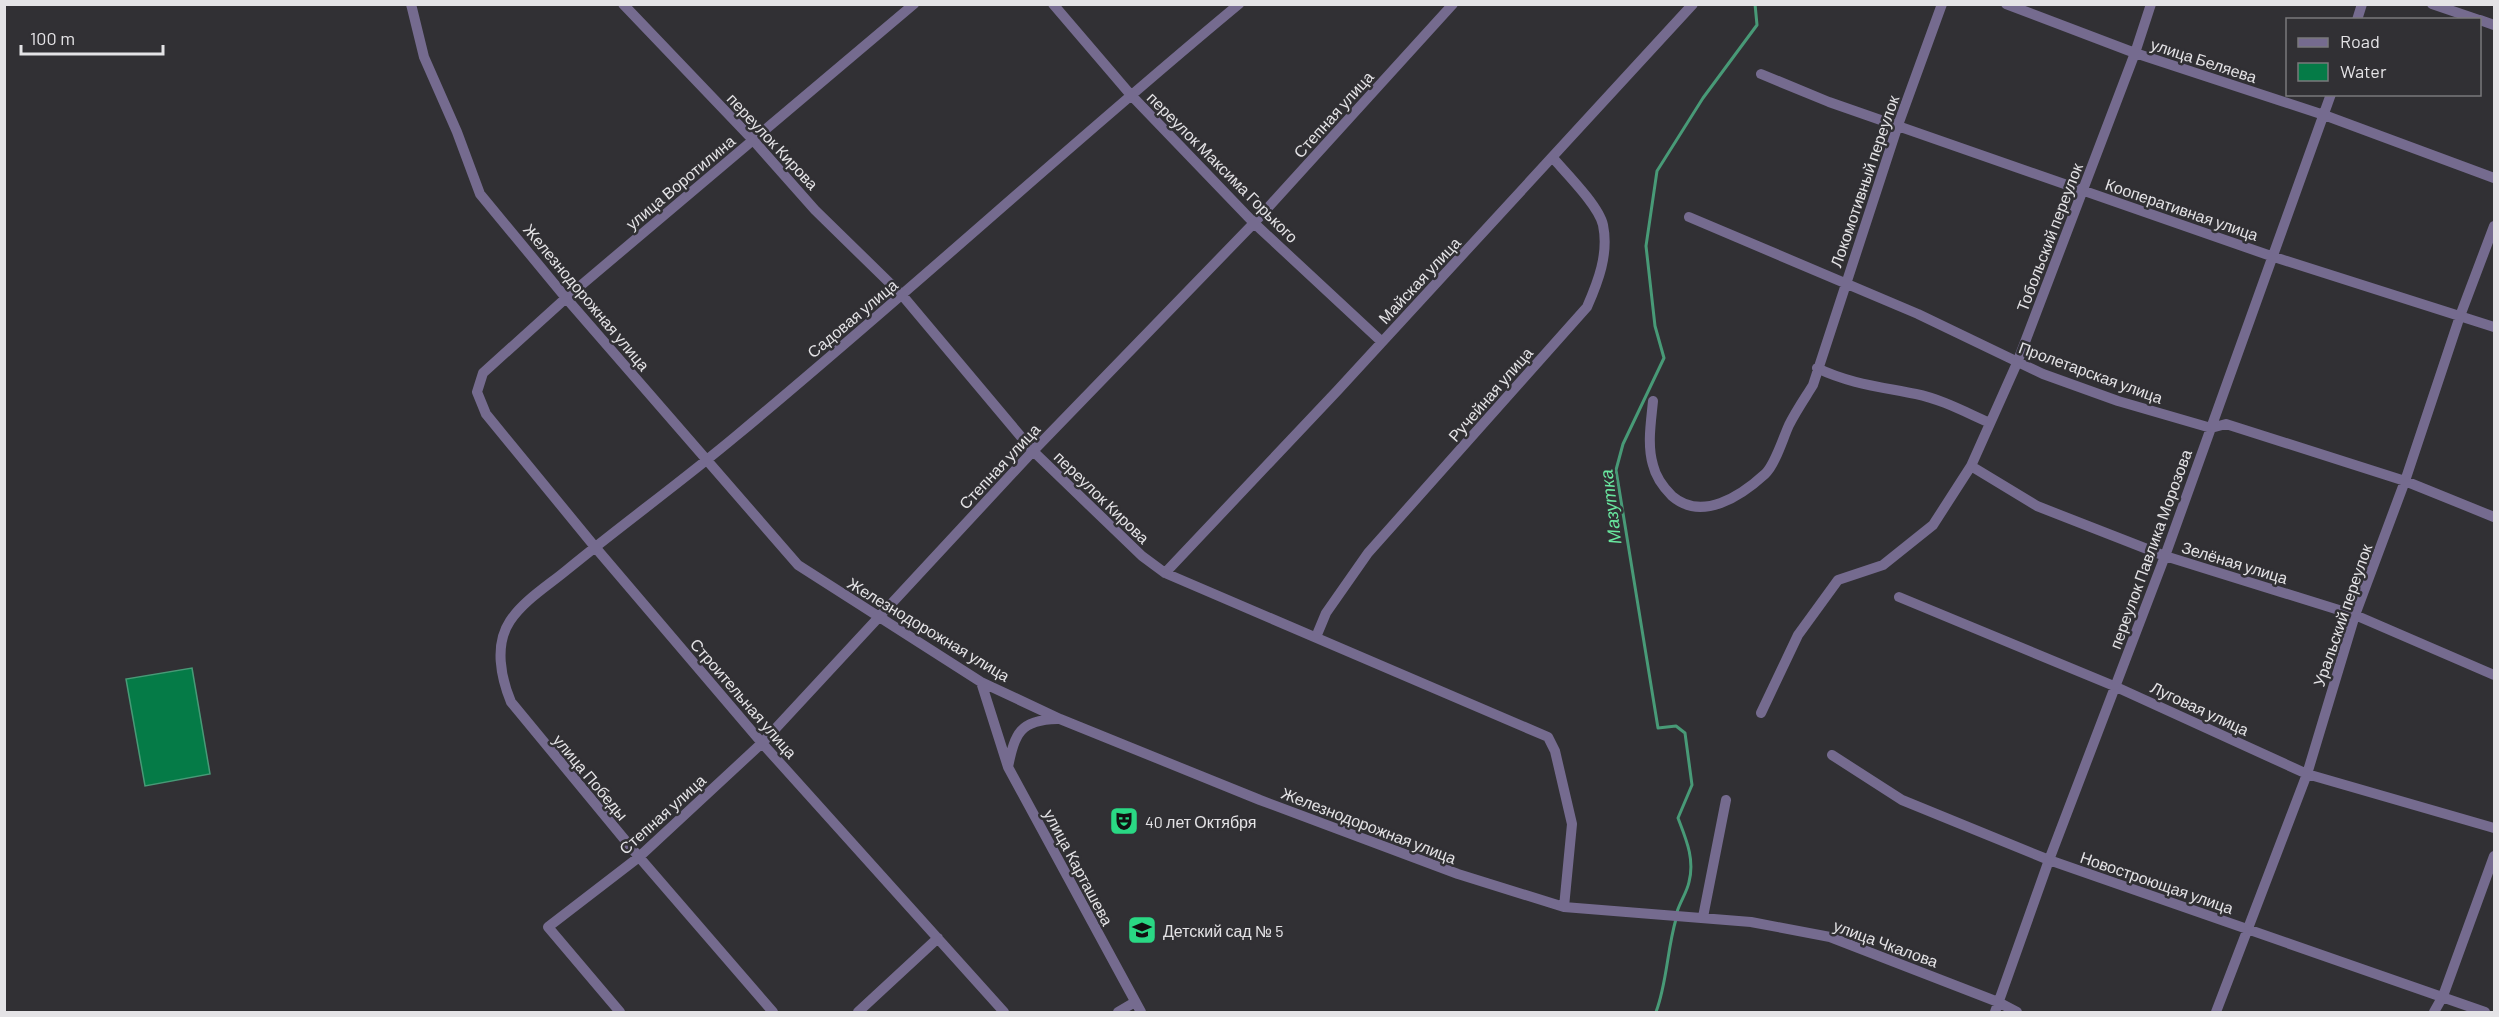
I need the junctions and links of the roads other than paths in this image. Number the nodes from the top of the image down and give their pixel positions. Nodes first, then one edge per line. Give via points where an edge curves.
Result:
1 (411, 4) edge
2 (622, 4) edge
3 (914, 4) edge
4 (1053, 4) edge
5 (1239, 4) edge
6 (1453, 4) edge
7 (1693, 4) edge
8 (1942, 4) edge
9 (2006, 4) edge
10 (2151, 4) edge
11 (2432, 4) edge
12 (2473, 18) edge
13 (2135, 53) junction
14 (1761, 74) dead end
15 (1130, 94) junction
16 (2330, 96) edge
17 (2324, 115) junction
18 (1898, 125) junction
19 (753, 140) junction
20 (1553, 158) junction
21 (2494, 178) edge
22 (2083, 190) junction
23 (1689, 217) dead end
24 (1254, 223) junction
25 (2494, 226) edge
26 (2271, 256) junction
27 (1845, 283) junction
28 (902, 295) junction
29 (566, 298) junction
30 (2460, 316) junction
31 (2494, 327) edge
32 (1382, 342) junction
33 (2017, 363) junction
34 (1817, 368) junction
35 (477, 392) joint
36 (1653, 402) dead end
37 (1990, 423) junction
38 (2211, 428) junction
39 (1033, 452) junction
40 (707, 459) junction
41 (1971, 466) junction
42 (2405, 481) junction
43 (2494, 518) edge
44 (595, 547) junction
45 (2165, 556) junction
46 (1165, 573) junction
47 (1899, 597) dead end
48 (2355, 615) junction
49 (880, 618) junction
50 (1316, 637) junction
51 (501, 660) joint
52 (2494, 675) edge
53 (981, 682) junction
54 (2114, 686) junction
55 (1761, 712) dead end
56 (1060, 719) junction
57 (762, 743) junction
58 (1832, 755) dead end
59 (1008, 767) junction
60 (2307, 774) junction
61 (1726, 800) dead end
62 (2494, 828) edge
63 (2494, 856) edge
64 (639, 857) junction
65 (2049, 860) junction
66 (1564, 907) junction
67 (1703, 917) junction
68 (2249, 930) junction
69 (938, 938) junction
70 (2443, 996) junction
71 (1135, 1002) junction
72 (1996, 1007) edge
73 (620, 1012) edge
74 (773, 1012) edge
75 (858, 1012) edge
76 (1004, 1012) edge
77 (1118, 1012) edge
78 (1140, 1012) edge
79 (2017, 1012) edge
80 (2216, 1012) edge
81 (2434, 1012) edge
82 (2484, 1012) edge

1 - 29 street, Железнодорожная улица via 424,57 480,194
2 - 19 street, переулок Кирова
3 - 19 street, улица Воротилина
4 - 15 street, переулок Максима Горького
5 - 15 street, Садовая улица
6 - 24 street, Степная улица
7 - 20 street, Майская улица
8 - 18 street, Локомотивный переулок
9 - 13 street, улица Беляева
10 - 13 street, Тобольский переулок
11 - 12 street
13 - 17 street, улица Беляева
13 - 22 street, Тобольский переулок
14 - 18 street, Кооперативная улица
15 - 24 street, переулок Максима Горького
15 - 28 street, Садовая улица
16 - 17 street, переулок Павлика Морозова
17 - 21 street, улица Беляева
17 - 26 street, переулок Павлика Морозова
18 - 22 street, Кооперативная улица
18 - 27 street, Локомотивный переулок
19 - 28 street, переулок Кирова via 816,210
19 - 29 street, улица Воротилина
20 - 32 street, Майская улица
20 - 50 street, Ручейная улица via 1585,194 1603,224 1600,278 1587,307 1368,553 1326,613
22 - 26 street, Кооперативная улица
22 - 33 street, Тобольский переулок
23 - 27 street, Пролетарская улица
24 - 32 street, переулок Максима Горького
24 - 39 street, Степная улица
25 - 30 street, Уральский переулок
26 - 30 street, Кооперативная улица
26 - 38 street, переулок Павлика Морозова
27 - 33 street, Пролетарская улица
27 - 34 street, Локомотивный переулок
28 - 39 street, переулок Кирова
28 - 40 street, Садовая улица
29 - 35 street, улица Воротилина via 483,372
29 - 40 street, Железнодорожная улица
30 - 31 street, Кооперативная улица
30 - 42 street, Уральский переулок
32 - 46 street, Майская улица
33 - 37 street, Тобольский переулок
33 - 38 street, Пролетарская улица via 2118,401
34 - 36 street, Локомотивный переулок via 1813,385 1767,473 1727,502 1712,507 1689,506 1662,486 1650,449
34 - 37 street via 1864,386 1928,397
35 - 44 street, Строительная улица via 486,414
37 - 41 street, Тобольский переулок
38 - 42 street, Пролетарская улица via 2226,424
38 - 45 street, переулок Павлика Морозова
39 - 46 street, переулок Кирова via 1142,556
39 - 49 street, Степная улица
40 - 44 street, Садовая улица
40 - 49 street, Железнодорожная улица via 798,565
41 - 45 street, Зелёная улица via 2037,506
41 - 55 street, Тобольский переулок via 1933,525 1883,566 1838,580 1798,635
42 - 43 street, Пролетарская улица
42 - 48 street, Уральский переулок
44 - 51 street, Садовая улица via 519,610 508,624
44 - 57 street, Строительная улица
45 - 48 street, Зелёная улица
45 - 54 street, переулок Павлика Морозова
46 - 50 street, переулок Кирова
47 - 54 street, Луговая улица
48 - 52 street, Зелёная улица
48 - 60 street, Уральский переулок
49 - 53 street, Железнодорожная улица
49 - 57 street, Степная улица
50 - 66 street, переулок Кирова via 1548,737 1572,824
51 - 64 street, улица Победы via 503,682 511,702
53 - 56 street, Железнодорожная улица
53 - 59 street, улица Карташева
54 - 60 street, Луговая улица
54 - 65 street, переулок Павлика Морозова
56 - 59 street via 1031,722 1019,731
56 - 66 street, Железнодорожная улица via 1447,870
57 - 64 street, Степная улица
57 - 69 street, Строительная улица
58 - 65 street, Новостроющая улица via 1902,800
59 - 71 street, улица Карташева
60 - 62 street, Луговая улица
60 - 68 street, Уральский переулок
61 - 67 street
63 - 70 street
64 - 73 street, Степная улица via 548,927
64 - 74 street, улица Победы
65 - 68 street, Новостроющая улица
65 - 72 street, переулок Павлика Морозова
66 - 67 street, Железнодорожная улица
67 - 72 street, улица Чкалова via 1830,937
68 - 70 street, Новостроющая улица
68 - 80 street, Уральский переулок
69 - 75 street
69 - 76 street, Строительная улица
70 - 81 street
70 - 82 street, Новостроющая улица
71 - 77 street
71 - 78 street, улица Карташева
72 - 79 street, улица Чкалова

